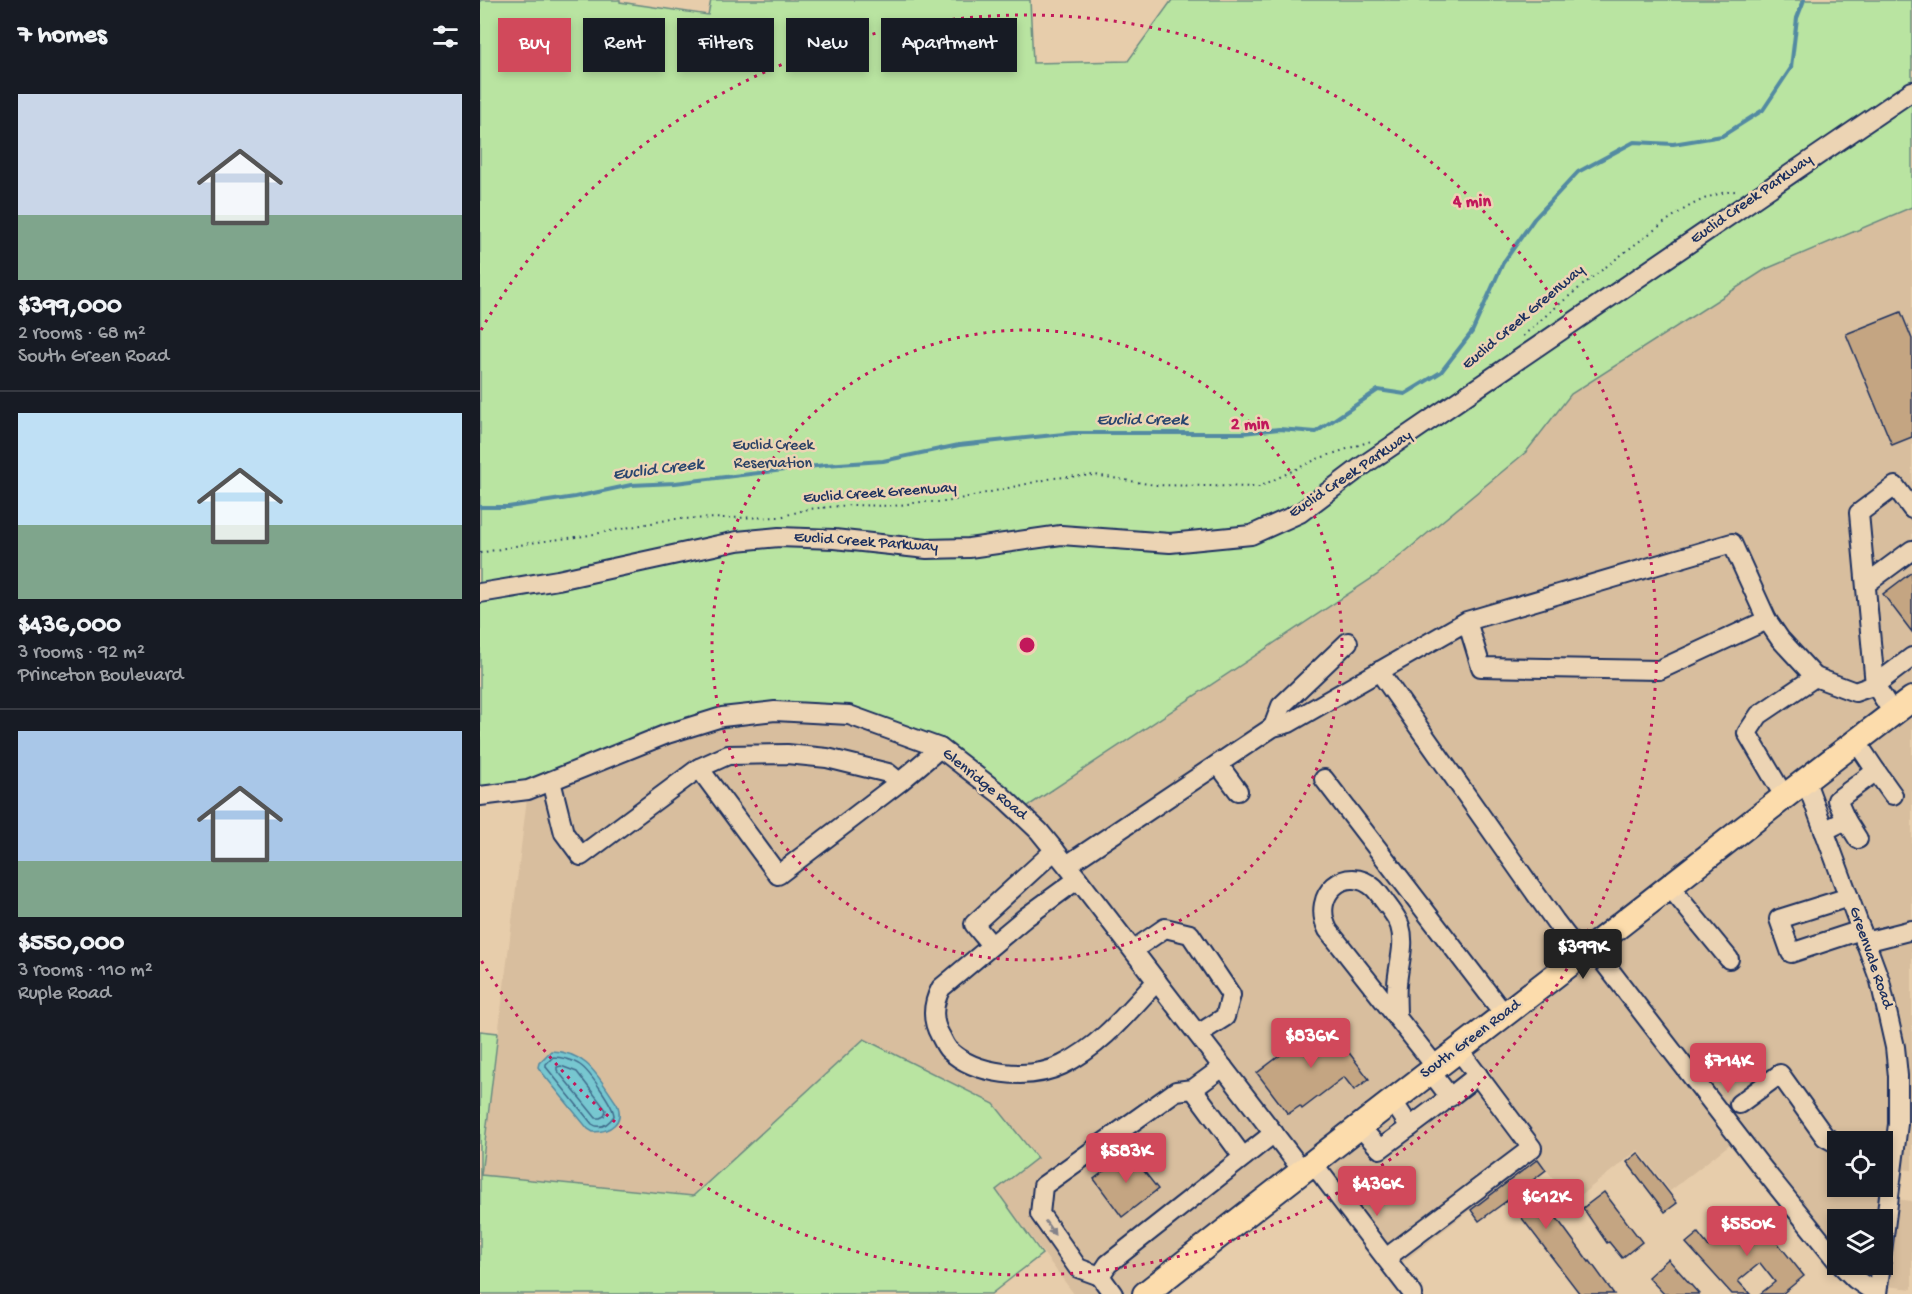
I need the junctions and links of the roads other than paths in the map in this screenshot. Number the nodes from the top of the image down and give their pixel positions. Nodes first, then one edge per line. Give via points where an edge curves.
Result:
1 (1912, 91) edge
2 (1912, 509) edge
3 (1912, 550) edge
4 (1866, 584) junction
5 (480, 592) edge
6 (1767, 620) junction
7 (1467, 621) junction
8 (1348, 642) dead end
9 (1912, 657) edge
10 (1379, 671) junction
11 (1815, 677) junction
12 (1875, 685) junction
13 (1903, 706) edge
14 (1273, 727) junction
15 (1856, 741) junction
16 (940, 748) junction
17 (1218, 764) junction
18 (699, 768) junction
19 (1876, 771) junction
20 (1324, 779) dead end
21 (1805, 779) junction
22 (551, 782) junction
23 (899, 782) junction
24 (1238, 791) dead end
25 (1893, 795) dead end
26 (480, 796) edge
27 (1784, 796) junction
28 (1846, 820) junction
29 (1824, 831) junction
30 (1858, 839) dead end
31 (1055, 850) junction
32 (1073, 872) junction
33 (1669, 886) junction
34 (1849, 897) junction
35 (1912, 930) edge
36 (1863, 936) junction
37 (991, 945) junction
38 (1133, 951) junction
39 (1587, 951) junction
40 (1729, 959) dead end
41 (1157, 981) junction
42 (1504, 1014) junction
43 (1397, 1017) junction
44 (1198, 1034) junction
45 (1458, 1049) junction
46 (1223, 1067) junction
47 (1433, 1069) junction
48 (1478, 1075) junction
49 (1193, 1089) junction
50 (1392, 1100) junction
51 (1442, 1103) dead end
52 (1739, 1104) dead end
53 (1359, 1126) junction
54 (1410, 1127) junction
55 (1274, 1133) junction
56 (1893, 1133) edge
57 (1827, 1138) edge
58 (1243, 1157) junction
59 (1307, 1166) junction
60 (1827, 1248) edge
61 (1386, 1258) junction
62 (1851, 1275) edge
63 (1880, 1275) edge
64 (1100, 1276) junction
65 (1113, 1294) edge
66 (1145, 1294) edge
67 (1413, 1294) edge
68 (1877, 1294) edge

1 - 5 street, Euclid Creek Parkway via 1361,467 1300,513 1251,535 1170,543 1061,535 969,548 927,549 779,537
2 - 4 street via 1896,486 1859,513
3 - 4 street
4 - 12 street
6 - 7 street via 1659,670 1481,667
6 - 7 street via 1732,543
6 - 11 street
7 - 10 street
8 - 14 street via 1281,706
9 - 12 street
10 - 14 street via 1289,723
10 - 39 street via 1555,921
11 - 12 street via 1855,692
11 - 27 street via 1759,715 1747,733
12 - 13 street
13 - 15 main road, South Green Road
14 - 17 street
15 - 19 street
15 - 21 main road, South Green Road
16 - 22 street, Glenridge Road via 849,715 776,711 722,717 668,734
16 - 23 street
16 - 31 street, Glenridge Road via 1000,794
17 - 24 street
17 - 32 street
18 - 22 street via 581,856 564,833
18 - 23 street via 728,755 787,754 888,773
18 - 23 street via 778,875
19 - 25 street
19 - 28 street via 1837,800
20 - 42 street
21 - 27 main road, South Green Road
21 - 29 street, Greenvale Road
22 - 26 street, Glenridge Road via 528,790
27 - 33 main road, South Green Road
28 - 29 street
28 - 30 street
29 - 34 street, Greenvale Road
31 - 32 street, Glenridge Road
31 - 37 street via 974,924
32 - 37 street
32 - 38 street, Glenridge Road
33 - 39 main road, South Green Road
33 - 40 street
34 - 36 street, Greenvale Road
34 - 36 street via 1779,919 1791,953
35 - 36 street
36 - 56 street, Greenvale Road via 1880,981 1895,1047 1899,1103
37 - 41 street via 941,988 934,1000 934,1025 948,1049 970,1065 994,1072 1022,1074 1059,1066 1092,1047
38 - 41 street, Glenridge Road
38 - 44 street via 1165,928 1190,934 1231,995 1225,1017
39 - 42 main road, South Green Road
39 - 60 street
41 - 44 street, Glenridge Road
42 - 45 main road, South Green Road
43 - 43 street via 1323,919 1325,897 1340,882 1351,879 1374,887 1396,915 1402,942
43 - 47 street
44 - 46 street, Glenridge Road
45 - 47 main road, South Green Road
45 - 48 street
46 - 49 street
46 - 55 street, Glenridge Road
47 - 48 street via 1450,1097
47 - 50 main road, South Green Road
48 - 61 street via 1532,1148
49 - 58 street
49 -> 64 street via 1176,1091 1043,1186 1040,1215 1078,1268
50 - 53 main road, South Green Road
50 - 54 street
51 - 54 street
52 - 57 street via 1780,1074
53 - 54 street via 1380,1149
53 - 59 main road, South Green Road
55 - 58 street
55 - 59 street, Glenridge Road
58 - 64 street via 1108,1264
59 - 61 street, Glenridge Road
59 - 66 main road, South Green Road
61 - 67 street, Glenridge Road
62 - 68 street
63 - 68 street
64 - 65 street

